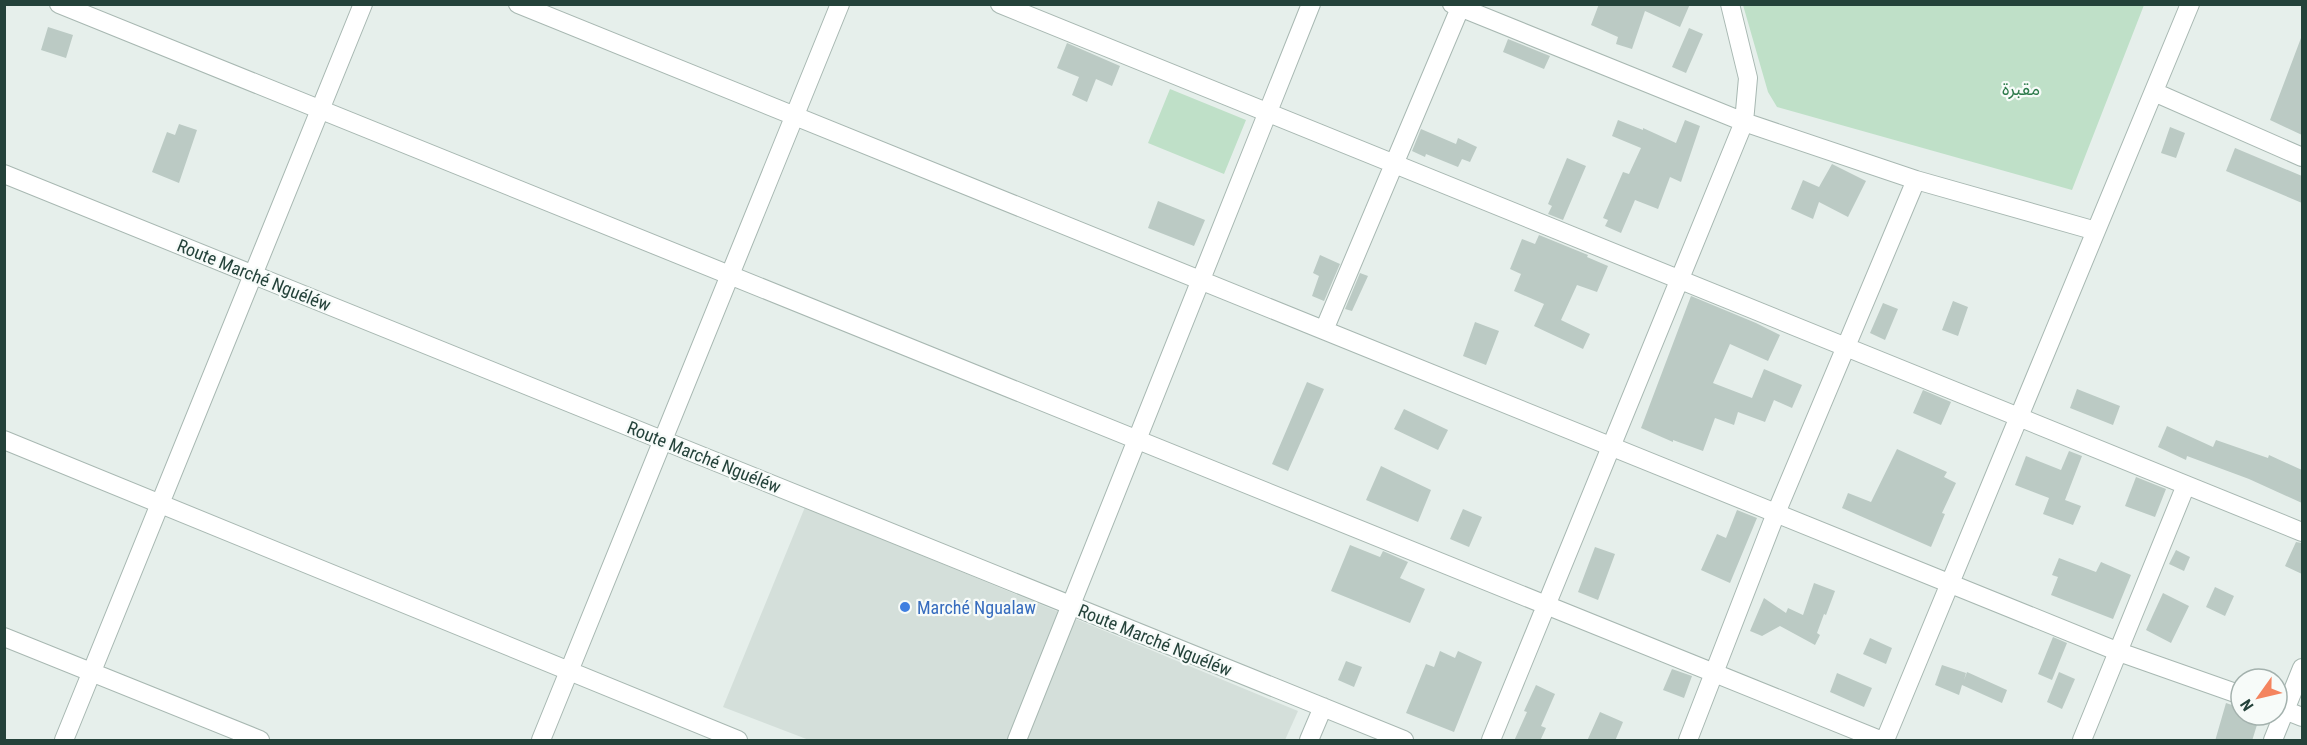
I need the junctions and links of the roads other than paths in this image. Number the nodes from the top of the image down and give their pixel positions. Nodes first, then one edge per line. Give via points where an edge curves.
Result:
1 (59, 4) edge
2 (363, 4) edge
3 (518, 4) edge
4 (840, 4) edge
5 (1000, 4) edge
6 (1311, 4) edge
7 (1730, 4) edge
8 (2190, 4) edge
9 (1456, 6) edge
10 (2154, 92) junction
11 (320, 110) junction
12 (1268, 113) junction
13 (795, 116) junction
14 (1744, 122) junction
15 (2302, 157) edge
16 (1394, 163) junction
17 (4, 174) edge
18 (1916, 180) junction
19 (2096, 231) junction
20 (254, 274) junction
21 (730, 276) junction
22 (1680, 280) junction
23 (1202, 281) junction
24 (1324, 330) junction
25 (1845, 346) junction
26 (2019, 417) junction
27 (4, 440) edge
28 (663, 441) junction
29 (1138, 441) junction
30 (1612, 447) junction
31 (2186, 485) junction
32 (160, 504) junction
33 (1776, 513) junction
34 (2302, 532) edge
35 (1950, 584) junction
36 (1073, 606) junction
37 (1546, 606) junction
38 (4, 638) edge
39 (2118, 652) junction
40 (2302, 669) edge
41 (569, 672) junction
42 (92, 673) junction
43 (1714, 674) junction
44 (2229, 691) edge
45 (1323, 707) junction
46 (2289, 708) edge
47 (2280, 727) edge
48 (64, 741) edge
49 (260, 741) edge
50 (541, 741) edge
51 (738, 741) edge
52 (1017, 741) edge
53 (1309, 741) edge
54 (1404, 741) edge
55 (1491, 741) edge
56 (1688, 741) edge
57 (1880, 741) edge
58 (1886, 741) edge
59 (2082, 741) edge
60 (2273, 741) edge

1 - 11 street
2 - 11 street
3 - 13 street
4 - 13 street
5 - 12 street
6 - 12 street
7 - 14 street via 1749,78
8 - 10 street
9 - 14 street
9 - 16 street
10 - 15 street
10 - 19 street
11 - 20 street
11 - 21 street
12 - 16 street
12 - 23 street
13 - 21 street
13 - 23 street
14 - 18 street
14 - 22 street
16 - 22 street
16 - 24 street
17 - 20 street, Route Marché Nguéléw
18 - 19 street
18 - 25 street
19 - 26 street
20 - 28 street, Route Marché Nguéléw
20 - 32 street
21 - 28 street
21 - 29 street
22 - 25 street
22 - 30 street
23 - 24 street
23 - 29 street
24 - 30 street
25 - 26 street
25 - 33 street
26 - 31 street
26 - 35 street
27 - 32 street
28 - 36 street, Route Marché Nguéléw
28 - 41 street
29 - 36 street
29 - 37 street
30 - 33 street
30 - 37 street
31 - 34 street
31 - 39 street
32 - 41 street
32 - 42 street
33 - 35 street
33 - 43 street
35 - 39 street
35 - 58 street
36 - 45 street, Route Marché Nguéléw
36 - 52 street
37 - 43 street
37 - 55 street
38 - 42 street
39 - 44 street
39 - 59 street
40 - 46 street
41 - 50 street
41 - 51 street
42 - 48 street
42 - 49 street
43 - 56 street
43 - 57 street
45 - 53 street
45 - 54 street, Route Marché Nguéléw
47 - 60 street

